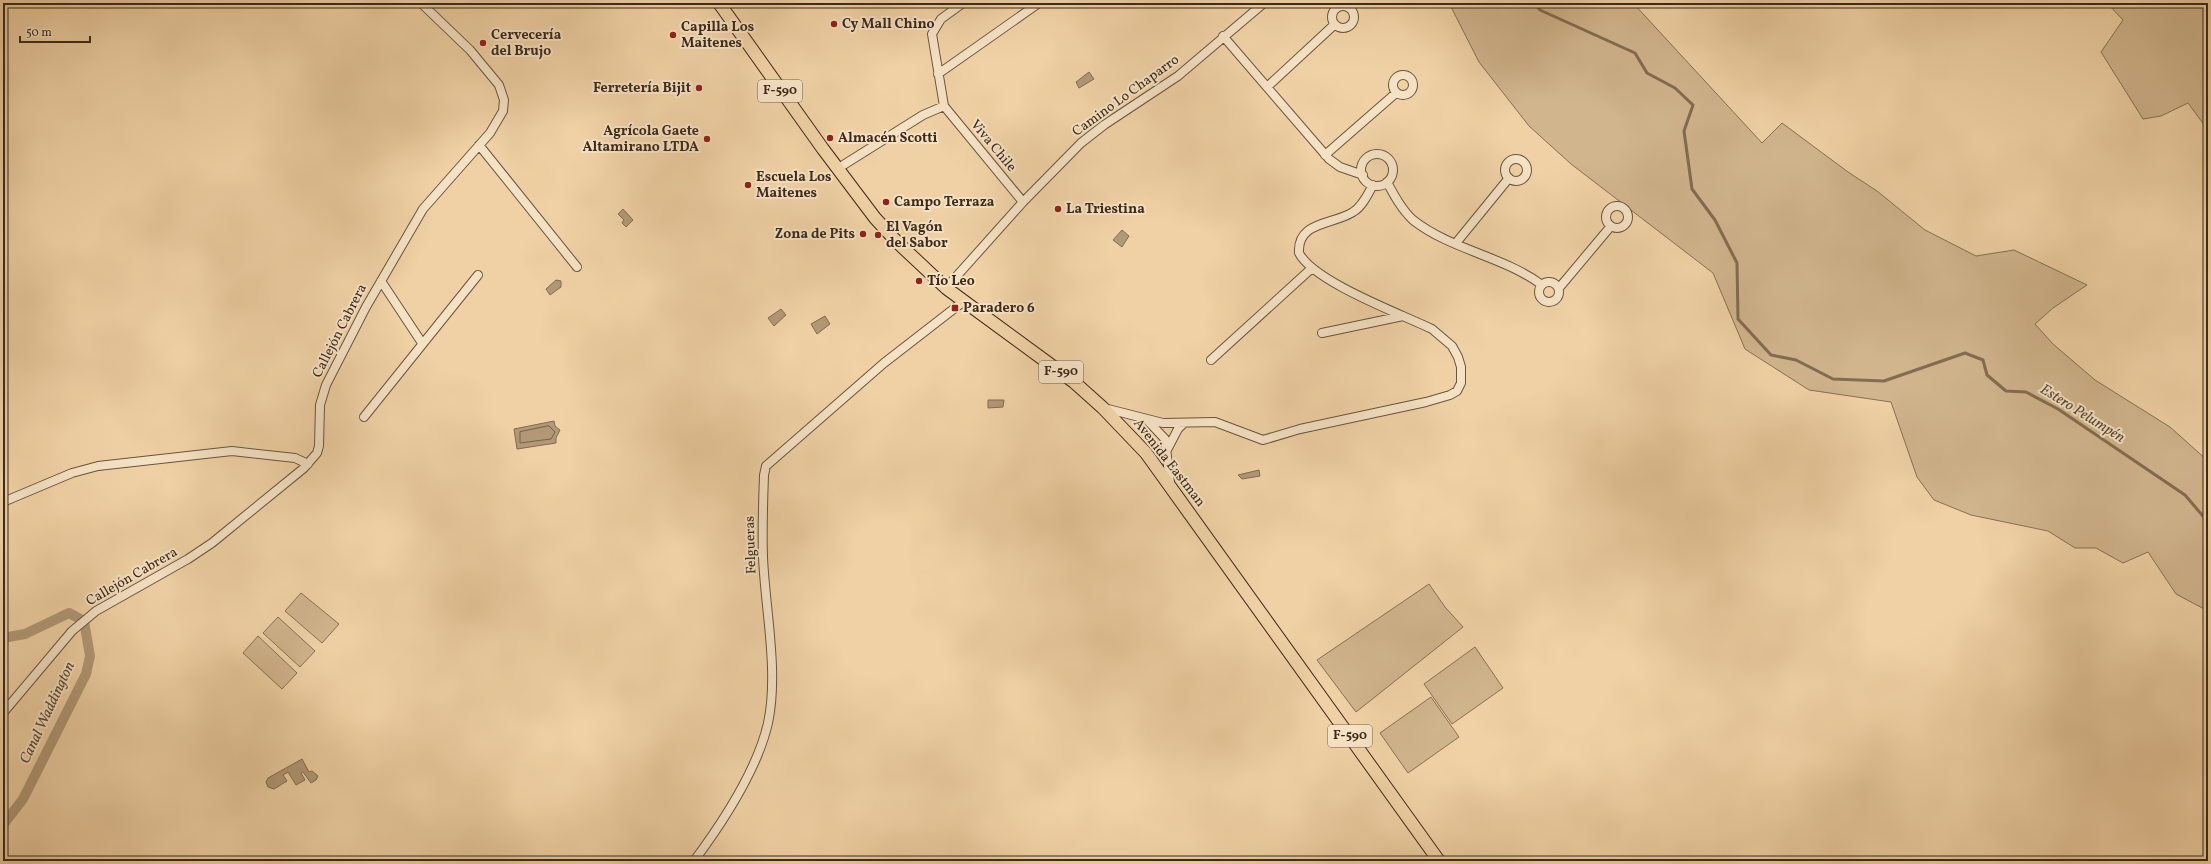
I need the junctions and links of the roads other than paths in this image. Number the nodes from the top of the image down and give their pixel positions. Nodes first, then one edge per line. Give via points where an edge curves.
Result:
1 (421, 3) edge
2 (719, 3) edge
3 (963, 3) edge
4 (1040, 3) edge
5 (1264, 3) edge
6 (1334, 25) dead end
7 (1223, 36) junction
8 (938, 74) junction
9 (1267, 88) junction
10 (1396, 93) dead end
11 (944, 106) junction
12 (479, 144) junction
13 (1325, 155) junction
14 (837, 169) junction
15 (1363, 175) junction
16 (1509, 178) dead end
17 (1387, 182) junction
18 (1373, 185) junction
19 (1023, 202) junction
20 (1611, 226) dead end
21 (1456, 243) junction
22 (577, 267) dead end
23 (1312, 268) junction
24 (478, 275) dead end
25 (381, 280) junction
26 (1542, 285) junction
27 (946, 288) junction
28 (1559, 288) junction
29 (964, 301) junction
30 (1403, 316) junction
31 (1322, 333) dead end
32 (422, 343) junction
33 (1211, 360) dead end
34 (1103, 408) junction
35 (364, 417) dead end
36 (1145, 419) junction
37 (1183, 424) junction
38 (1167, 450) junction
39 (308, 464) junction
40 (1171, 486) junction
41 (3, 502) edge
42 (3, 713) edge
43 (694, 861) edge
44 (1439, 861) edge

1 - 12 street, Callejón Cabrera via 470,50 502,90 504,100 501,116
2 - 14 main road, Avenida Eastman / F-590
3 - 8 street, Viva Chile via 941,19 932,32
4 - 8 street
5 - 7 street, Camino Lo Chaparro
6 - 9 street
7 - 9 street
7 - 19 street, Camino Lo Chaparro via 1178,76 1081,143
8 - 11 street, Viva Chile
9 - 13 street
10 - 13 street
11 - 14 street via 923,116
11 - 19 street, Viva Chile
12 - 22 street
12 - 25 street, Callejón Cabrera via 423,209
13 - 15 street via 1340,167
14 - 27 main road, Avenida Eastman / F-590 via 886,231
15 - 17 street via 1362,166 1367,158 1381,154 1389,160 1393,169 1393,174
15 - 18 street
16 - 21 street
17 - 18 street
17 - 21 street via 1399,204 1413,219 1432,232
18 - 23 street via 1355,212 1310,228 1305,233 1299,246 1299,253
19 - 27 street, Camino Lo Chaparro
20 - 28 street
21 - 26 street via 1530,276
23 - 30 street via 1330,280
23 - 33 street
24 - 32 street
25 - 32 street
25 - 39 street, Callejón Cabrera via 326,385 319,414 319,446
26 - 28 street via 1551,282
26 - 28 street via 1540,294 1543,300 1549,302 1558,298
27 - 29 main road, Avenida Eastman / F-590
29 - 34 main road, Avenida Eastman / F-590 via 1074,382
29 - 43 street, Felgueras via 884,363 766,466 763,557 772,685 770,712 764,737 744,781 721,823
30 - 31 street
30 - 37 street via 1432,329 1452,346 1461,367 1458,391 1440,398 1300,429 1263,440 1215,422
32 - 35 street
34 - 36 street
34 - 40 main road, Avenida Eastman / F-590 via 1146,452
36 - 37 street
36 - 38 street via 1165,439
37 - 38 street
38 - 40 street
39 - 41 street via 295,458 232,451 98,466 72,473
39 - 42 street, Callejón Cabrera via 212,543 96,610 77,628
40 - 44 main road, Avenida Eastman / F-590

